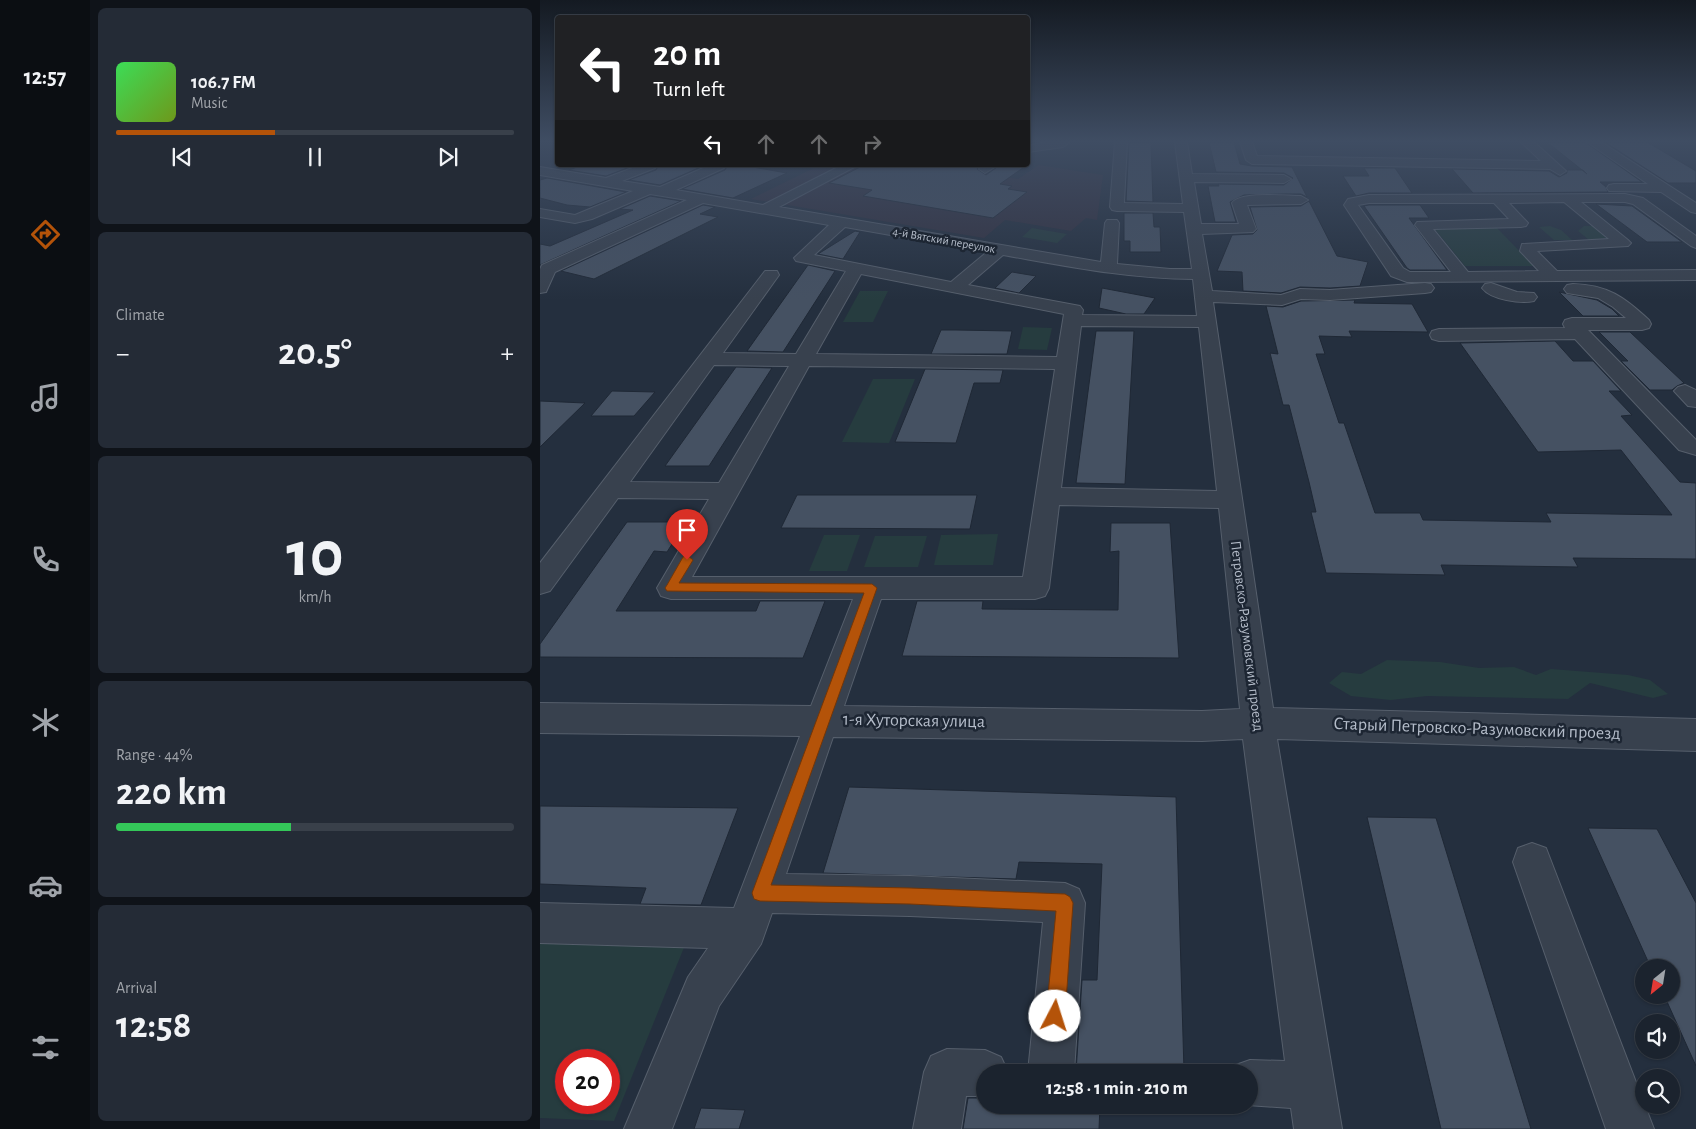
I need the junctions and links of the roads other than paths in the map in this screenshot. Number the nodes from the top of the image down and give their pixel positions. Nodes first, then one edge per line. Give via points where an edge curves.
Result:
1 (636, 195) edge
2 (684, 195) edge
3 (793, 195) edge
4 (1118, 195) edge
5 (1189, 195) edge
6 (1547, 195) edge
7 (1575, 195) edge
8 (1593, 195) edge
9 (1677, 195) edge
10 (750, 196) dead end
11 (703, 198) junction
12 (1497, 198) junction
13 (1301, 200) dead end
14 (1690, 201) edge
15 (1638, 202) junction
16 (734, 204) junction
17 (610, 206) junction
18 (628, 207) dead end
19 (1191, 208) junction
20 (765, 209) junction
21 (1696, 209) edge
22 (540, 213) edge
23 (844, 222) junction
24 (1112, 223) dead end
25 (1194, 229) junction
26 (1696, 244) edge
27 (1000, 249) junction
28 (1680, 250) dead end
29 (856, 268) junction
30 (1109, 268) junction
31 (1201, 274) junction
32 (771, 275) dead end
33 (1696, 275) edge
34 (1464, 277) junction
35 (1554, 277) junction
36 (540, 288) edge
37 (956, 288) junction
38 (1491, 288) junction
39 (1203, 296) junction
40 (1528, 297) dead end
41 (1072, 320) junction
42 (1207, 322) junction
43 (1580, 333) junction
44 (1439, 336) dead end
45 (708, 359) junction
46 (803, 360) junction
47 (1066, 363) junction
48 (1696, 448) edge
49 (611, 490) junction
50 (727, 490) junction
51 (1048, 496) junction
52 (1230, 500) junction
53 (540, 583) edge
54 (872, 588) junction
55 (540, 718) edge
56 (823, 720) junction
57 (1258, 724) junction
58 (1696, 735) edge
59 (1532, 862) dead end
60 (753, 911) junction
61 (540, 922) edge
62 (1052, 1064) edge
63 (976, 1073) edge
64 (1258, 1086) edge
65 (1315, 1108) edge
66 (648, 1129) edge
67 (938, 1129) edge
68 (1630, 1129) edge

1 - 17 street
2 - 11 street, 4-й Вятский переулок
3 - 20 street
4 - 19 street via 1117,207
5 - 19 street, Петровско-Разумовский проезд
6 - 12 street
7 - 35 street via 1623,243 1528,247 1528,251
8 - 15 street
9 - 14 street
10 - 16 street
11 - 16 street, 4-й Вятский переулок
11 - 36 street via 548,269
12 - 34 street via 1521,223 1422,225
12 - 34 street via 1369,199 1351,205 1400,274 1412,278
13 - 25 street via 1247,200 1239,203 1248,229
14 - 15 street
14 - 21 street
15 - 26 street
16 - 20 street, 4-й Вятский переулок
17 - 18 street
17 - 22 street via 575,219
19 - 25 street, Петровско-Разумовский проезд
20 - 23 street, 4-й Вятский переулок
23 - 27 street, 4-й Вятский переулок
23 - 29 street via 802,258
24 - 30 street
25 - 31 street, Петровско-Разумовский проезд
26 - 28 street via 1681,246
27 - 30 street, 4-й Вятский переулок
27 - 37 street
29 - 37 street
29 - 46 street
30 - 31 street, 4-й Вятский переулок
31 - 39 street, Петровско-Разумовский проезд
32 - 45 street
33 - 35 street
34 - 35 street
37 - 41 street via 1074,310
38 - 39 street via 1411,288 1330,295 1300,294 1282,300
38 - 40 street
38 - 43 street via 1603,292 1616,299 1642,324 1572,324
39 - 42 street, Петровско-Разумовский проезд
41 - 42 street
41 - 47 street
42 - 52 street, Петровско-Разумовский проезд
43 - 44 street
43 - 48 street via 1687,445
45 - 46 street
45 - 49 street
46 - 47 street
46 - 50 street
47 - 51 street
49 - 50 street
49 - 53 street
50 - 54 street via 671,588
51 - 52 street
51 - 54 street via 1035,588
52 - 57 street, Петровско-Разумовский проезд
54 - 56 street
55 - 56 street, 1-я Хуторская улица
56 - 57 street, 1-я Хуторская улица via 1202,726
56 - 60 street
57 - 58 street, Старый Петровско-Разумовский проезд
57 - 65 street, Петровско-Разумовский проезд
59 - 68 street
60 - 61 street
60 - 62 street via 910,896 1065,903
60 - 66 street via 703,992
63 - 67 street via 947,1072
64 - 65 street

